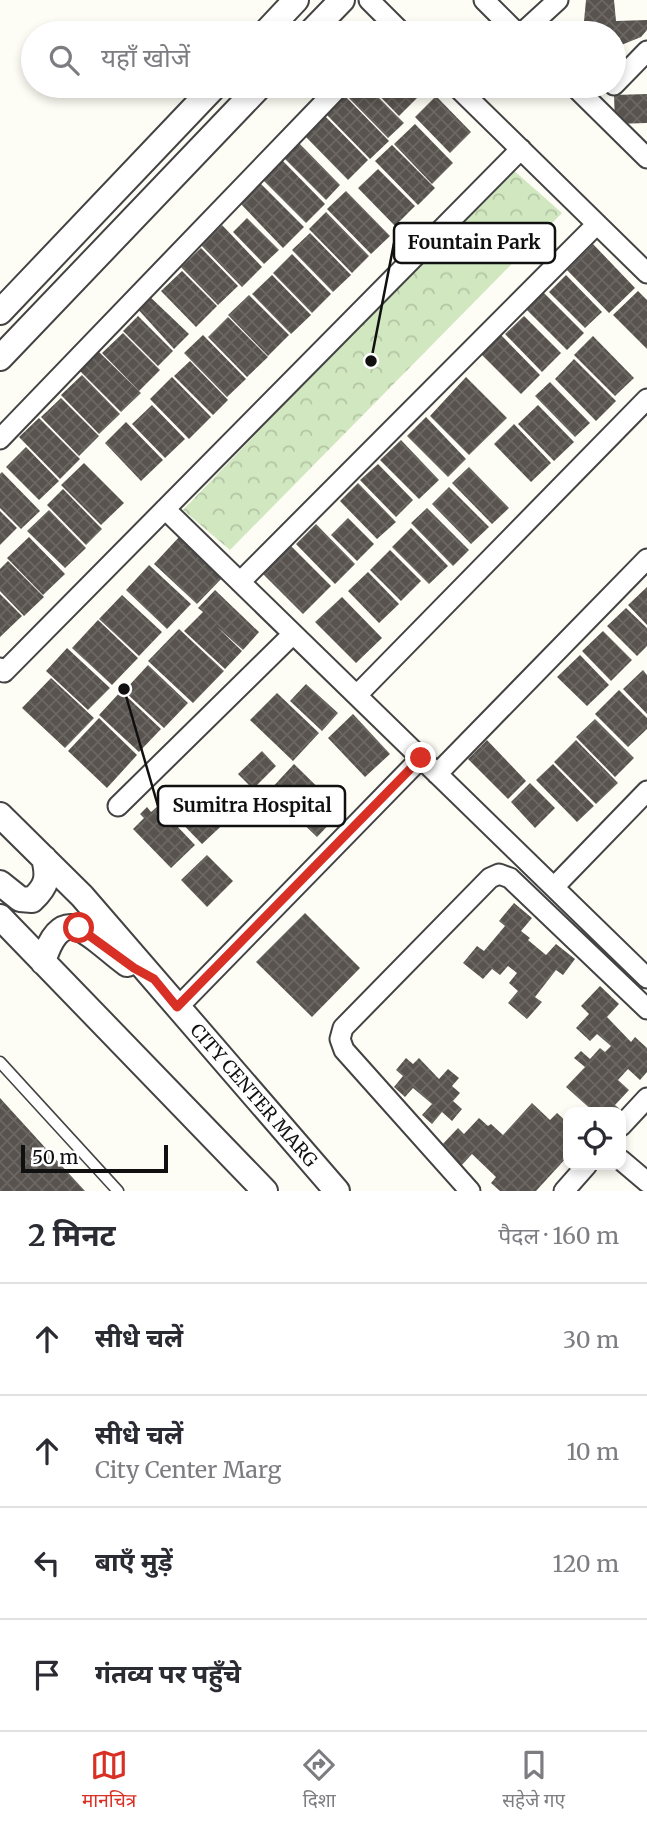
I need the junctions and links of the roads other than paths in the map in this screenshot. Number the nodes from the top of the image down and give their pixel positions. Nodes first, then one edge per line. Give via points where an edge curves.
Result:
1 (296, 0) edge
2 (342, 0) edge
3 (369, 0) edge
4 (484, 0) edge
5 (558, 0) edge
6 (276, 21) edge
7 (322, 21) edge
8 (387, 21) edge
9 (506, 21) edge
10 (533, 21) edge
11 (647, 51) edge
12 (626, 72) edge
13 (204, 98) edge
14 (249, 98) edge
15 (328, 98) edge
16 (468, 98) edge
17 (587, 98) edge
18 (601, 98) edge
19 (594, 105) junction
20 (520, 149) junction
21 (647, 158) edge
22 (597, 224) junction
23 (647, 272) edge
24 (0, 312) edge
25 (0, 358) edge
26 (647, 399) edge
27 (0, 439) edge
28 (165, 509) junction
29 (647, 559) edge
30 (240, 582) junction
31 (293, 634) junction
32 (1, 672) edge
33 (357, 695) junction
34 (421, 758) junction
35 (437, 774) junction
36 (647, 791) edge
37 (118, 806) dead end
38 (0, 815) edge
39 (44, 858) junction
40 (0, 883) edge
41 (554, 887) junction
42 (0, 917) edge
43 (43, 962) junction
44 (647, 978) edge
45 (154, 979) junction
46 (177, 1007) junction
47 (647, 1009) edge
48 (0, 1062) edge
49 (647, 1098) edge
50 (626, 1121) edge
51 (626, 1164) edge
52 (583, 1170) edge
53 (647, 1182) edge
54 (118, 1191) edge
55 (264, 1191) edge
56 (337, 1191) edge
57 (470, 1191) edge
58 (564, 1191) edge

1 - 6 street
2 - 7 street
3 - 8 street
4 - 9 street
5 - 10 street
11 - 12 street
13 - 24 street
14 - 25 street
15 - 27 street
16 - 20 street
17 - 19 street
18 - 19 street
19 - 21 street
20 - 22 street
20 - 28 street
22 - 23 street
22 - 30 street
26 - 33 street
28 - 30 street
28 - 32 street
29 - 35 street
30 - 31 street
31 - 33 street
31 - 37 street
33 - 34 street
34 - 35 street
34 - 46 street
35 - 41 street
36 - 41 street
38 - 39 street, CITY CENTER MARG
39 - 40 street via 48,878 32,900 20,899
39 - 45 street, CITY CENTER MARG
41 - 44 street
42 - 43 street
43 - 45 street via 54,934 74,926
43 - 55 street
45 - 46 street, CITY CENTER MARG
46 - 56 street, CITY CENTER MARG
47 - 57 street via 510,878 499,874 352,1018 340,1039 344,1050
48 - 54 lane
49 - 50 street
51 - 53 street
52 - 58 street

